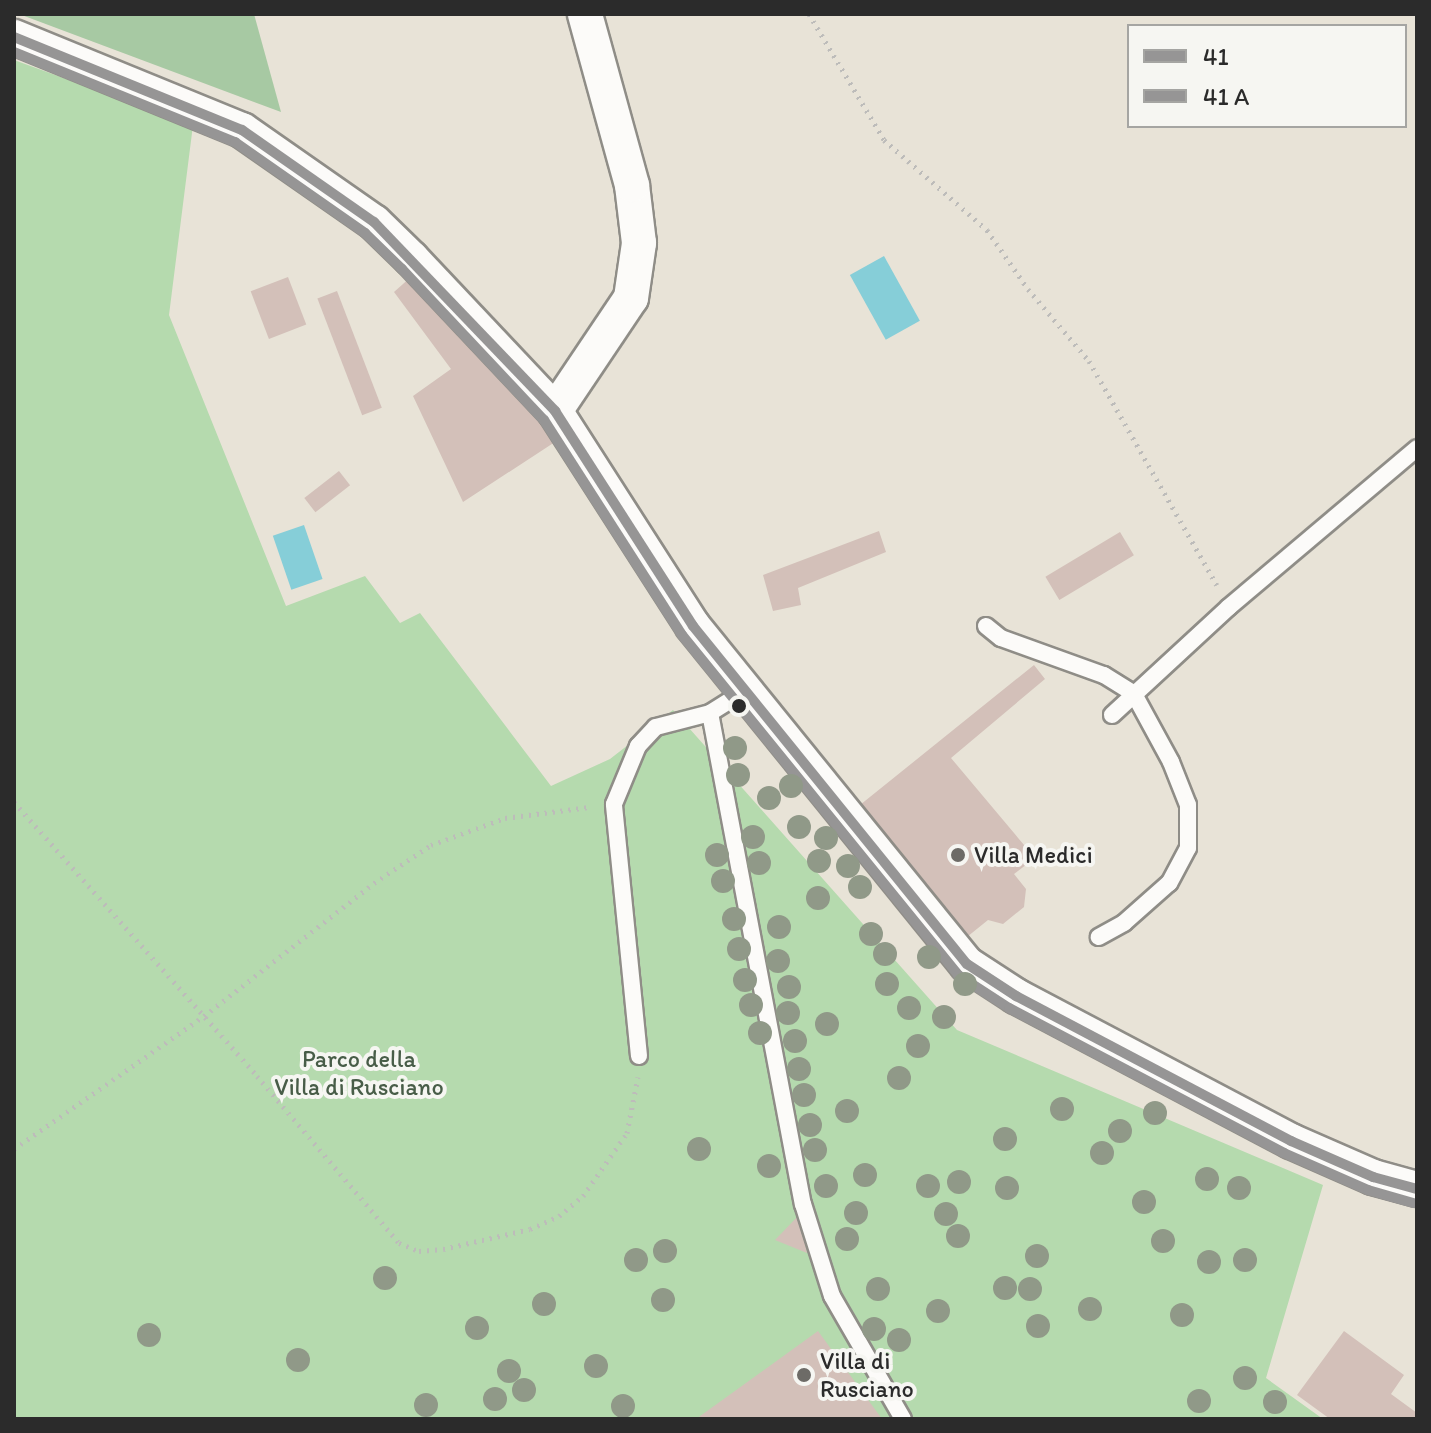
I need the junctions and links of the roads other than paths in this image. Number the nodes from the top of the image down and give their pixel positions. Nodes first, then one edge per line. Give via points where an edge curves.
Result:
1 (585, 14) edge
2 (14, 37) edge
3 (555, 411) junction
4 (1417, 448) edge
5 (986, 626) dead end
6 (745, 691) junction
7 (1134, 694) junction
8 (710, 713) junction
9 (1112, 715) dead end
10 (1099, 937) dead end
11 (639, 1056) road end
12 (1417, 1189) edge
13 (903, 1419) edge

1 - 3 street via 632,185 639,243 631,298
2 - 3 street via 242,130 326,186 412,259
3 - 6 street via 693,626
4 - 7 lane
5 - 7 lane via 1001,638 1104,675
6 - 8 lane
6 - 12 street via 967,964 1016,996 1291,1141 1373,1177
7 - 9 lane
7 - 10 lane via 1188,805 1188,848 1169,883 1124,923
8 - 11 lane via 656,727 638,746 614,804
8 - 13 lane via 803,1204 832,1296

